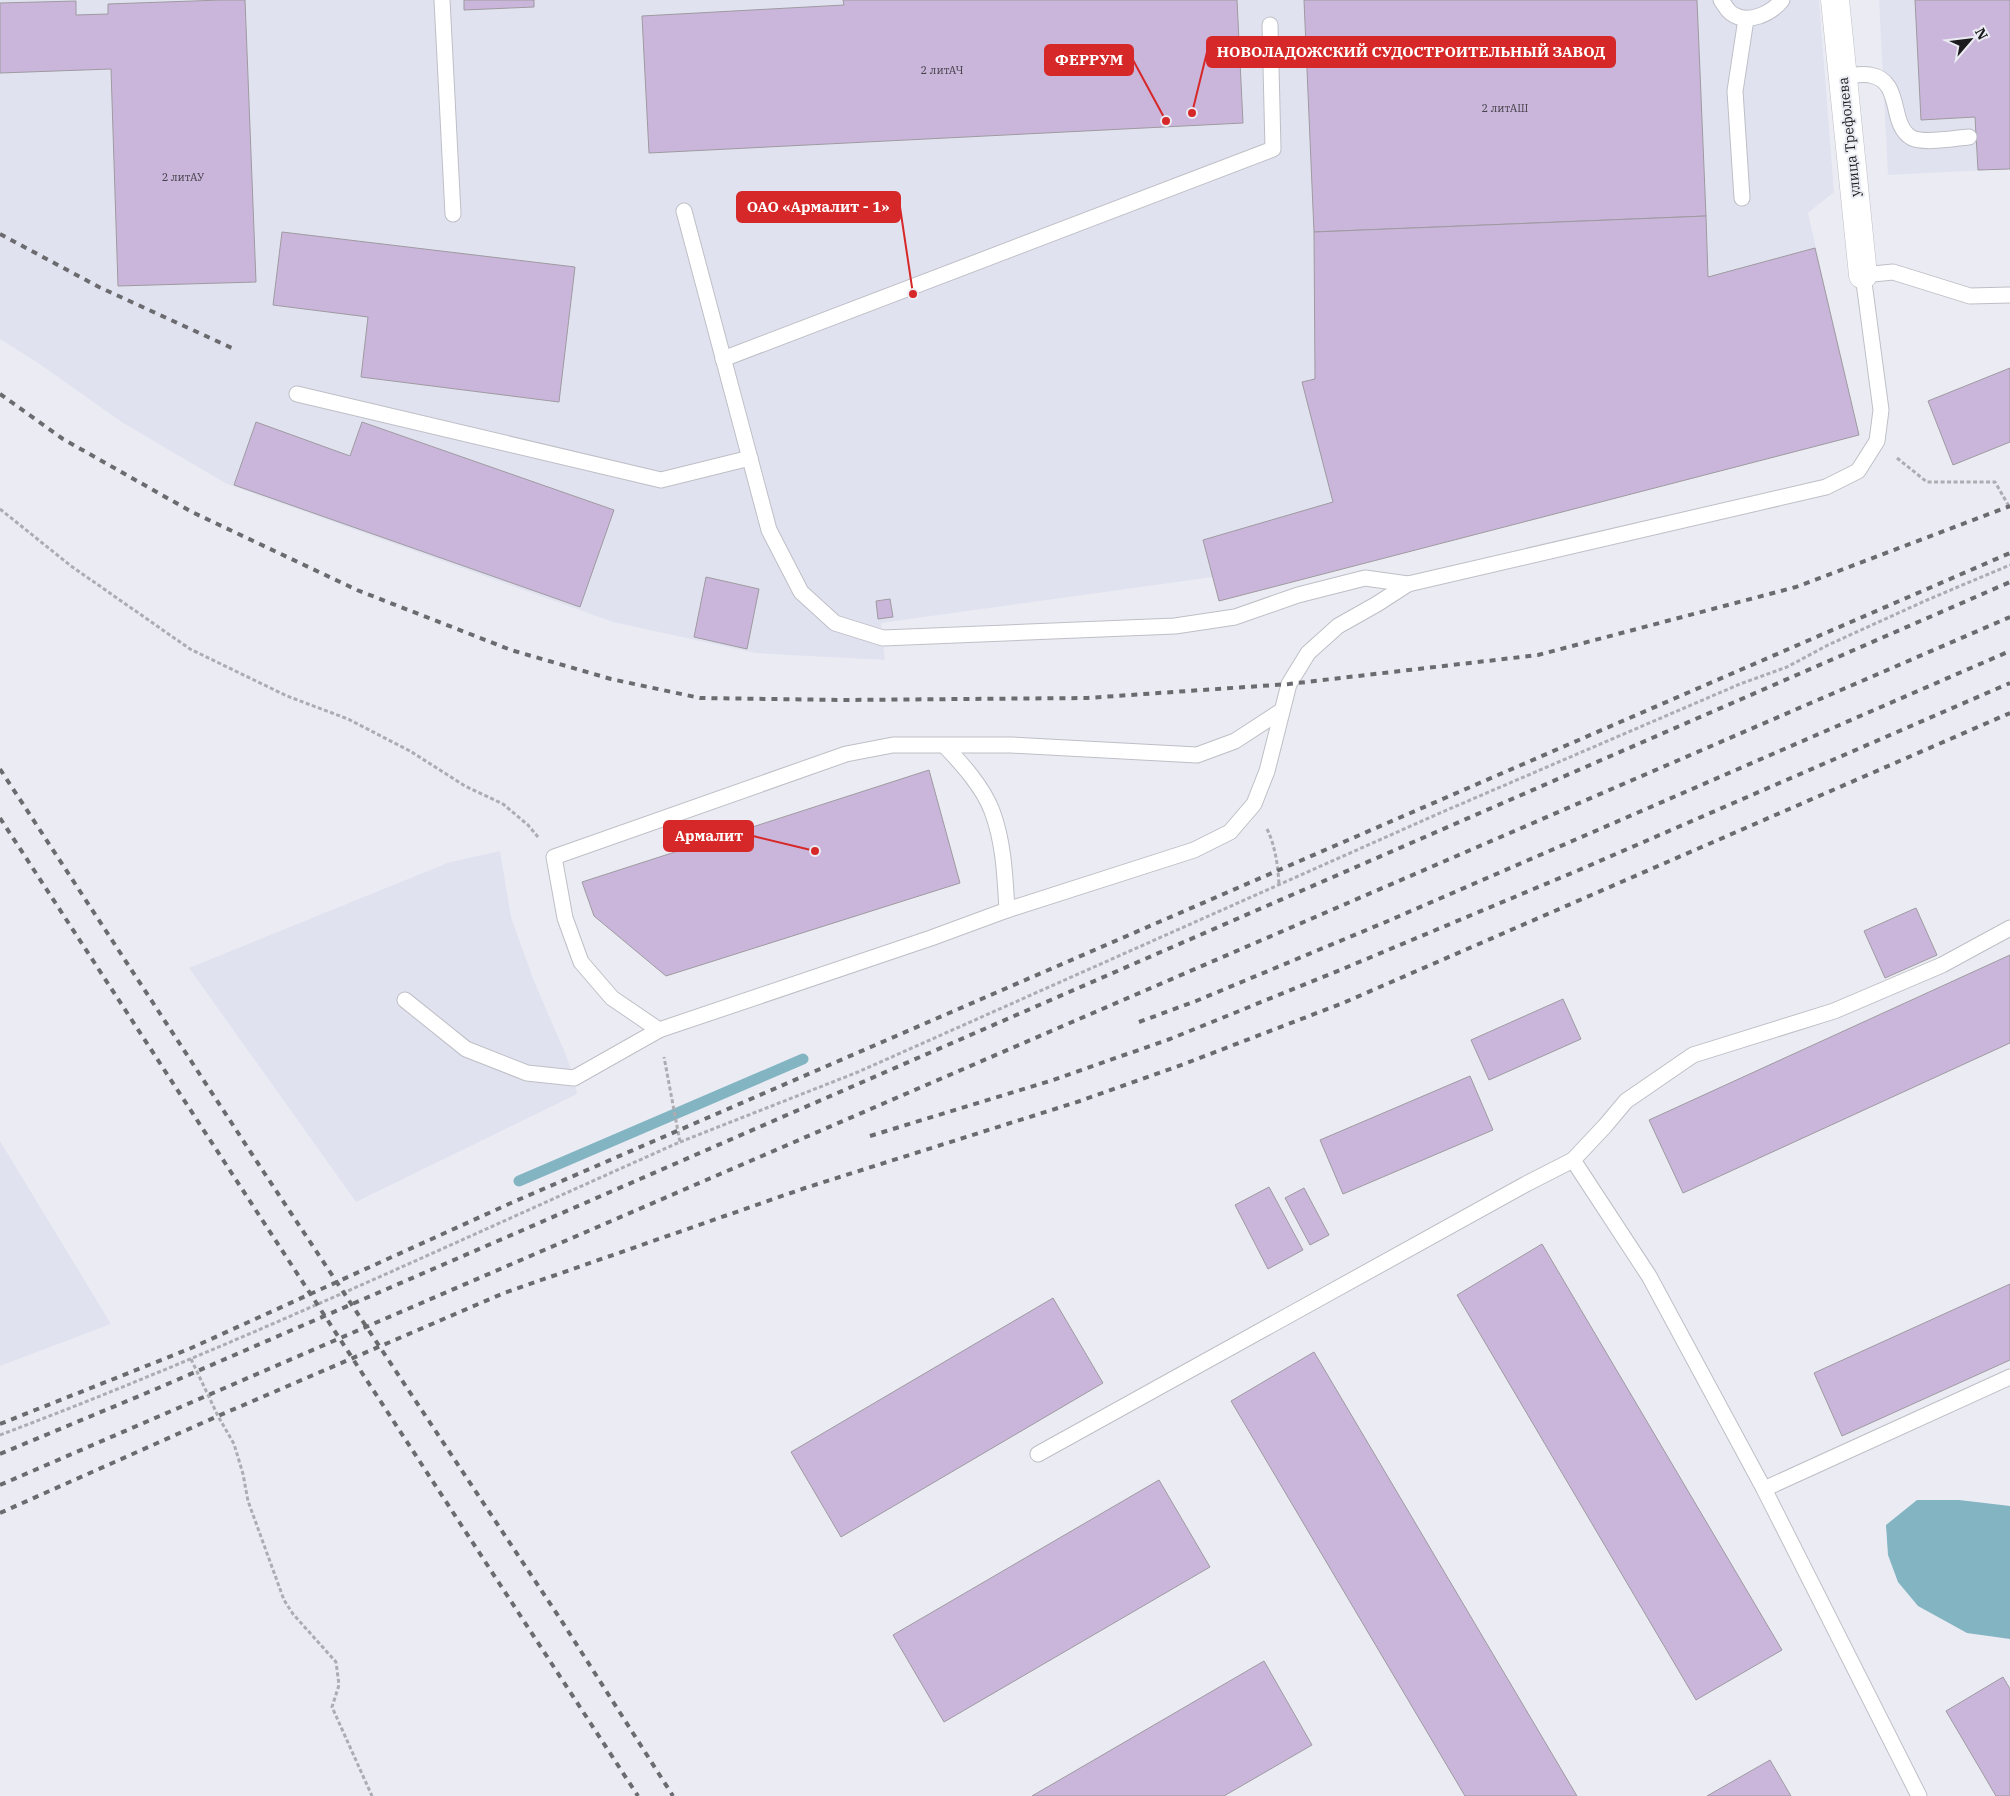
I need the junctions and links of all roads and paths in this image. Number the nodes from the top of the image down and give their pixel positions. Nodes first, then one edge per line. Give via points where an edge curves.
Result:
1 (442, 0) edge
2 (1722, 0) edge
3 (1782, 0) edge
4 (1835, 0) edge
5 (1746, 19) junction
6 (1270, 24) dead end
7 (1843, 76) junction
8 (1969, 137) dead end
9 (1742, 198) dead end
10 (684, 211) dead end
11 (453, 214) dead end
12 (1863, 275) junction
13 (2010, 295) edge
14 (724, 359) junction
15 (297, 394) dead end
16 (1876, 442) junction
17 (750, 458) junction
18 (2010, 508) edge
19 (0, 509) edge
20 (2010, 565) edge
21 (1408, 584) junction
22 (1281, 711) junction
23 (945, 746) junction
24 (1254, 804) junction
25 (554, 857) junction
26 (1280, 884) junction
27 (1007, 910) junction
28 (2010, 928) edge
29 (405, 1000) dead end
30 (659, 1030) junction
31 (680, 1142) junction
32 (1573, 1160) junction
33 (191, 1359) junction
34 (2010, 1377) edge
35 (0, 1435) edge
36 (1038, 1454) dead end
37 (1764, 1489) junction
38 (372, 1796) edge
39 (1919, 1796) edge

1 - 11 lane
2 - 5 lane via 1730,13
3 - 5 lane via 1762,15
4 - 7 street, улица Трефолева
5 - 9 lane via 1735,91
6 - 14 lane via 1273,149
7 - 8 lane via 1869,75 1882,80 1892,92 1902,127 1912,138
7 - 12 street, улица Трефолева
10 - 14 lane
12 - 13 lane via 1893,272 1970,296
12 - 16 lane via 1881,410
14 - 17 lane
15 - 17 lane via 661,480
16 - 18 path via 1928,482 1994,482
16 - 21 lane via 1858,471 1826,487
17 - 21 lane via 769,530 801,592 836,623 883,638 1175,626 1235,617 1298,595 1365,578
19 - 25 path via 71,566 190,649 287,696 348,719 503,804 528,825
20 - 26 path via 1900,612 1787,667 1731,688
21 - 22 lane via 1338,626 1308,653 1289,684
22 - 23 lane via 1235,741 1197,756 1011,745
22 - 24 lane via 1267,771
23 - 25 lane via 893,745 846,754
23 - 27 lane via 968,771 992,810 1003,854
24 - 26 path via 1271,837
24 - 27 lane via 1230,832 1194,850
25 - 30 lane via 565,918 581,962 612,998
26 - 31 path via 858,1072
27 - 30 lane
28 - 32 lane via 1942,965 1834,1011 1693,1055 1626,1101
29 - 30 lane via 466,1049 527,1074 574,1078
30 - 31 path
31 - 33 path
32 - 36 lane
32 - 37 lane via 1649,1276
33 - 35 path
33 - 38 path via 234,1444 248,1501 284,1600 336,1662 339,1685 332,1707
34 - 37 lane
37 - 39 lane

